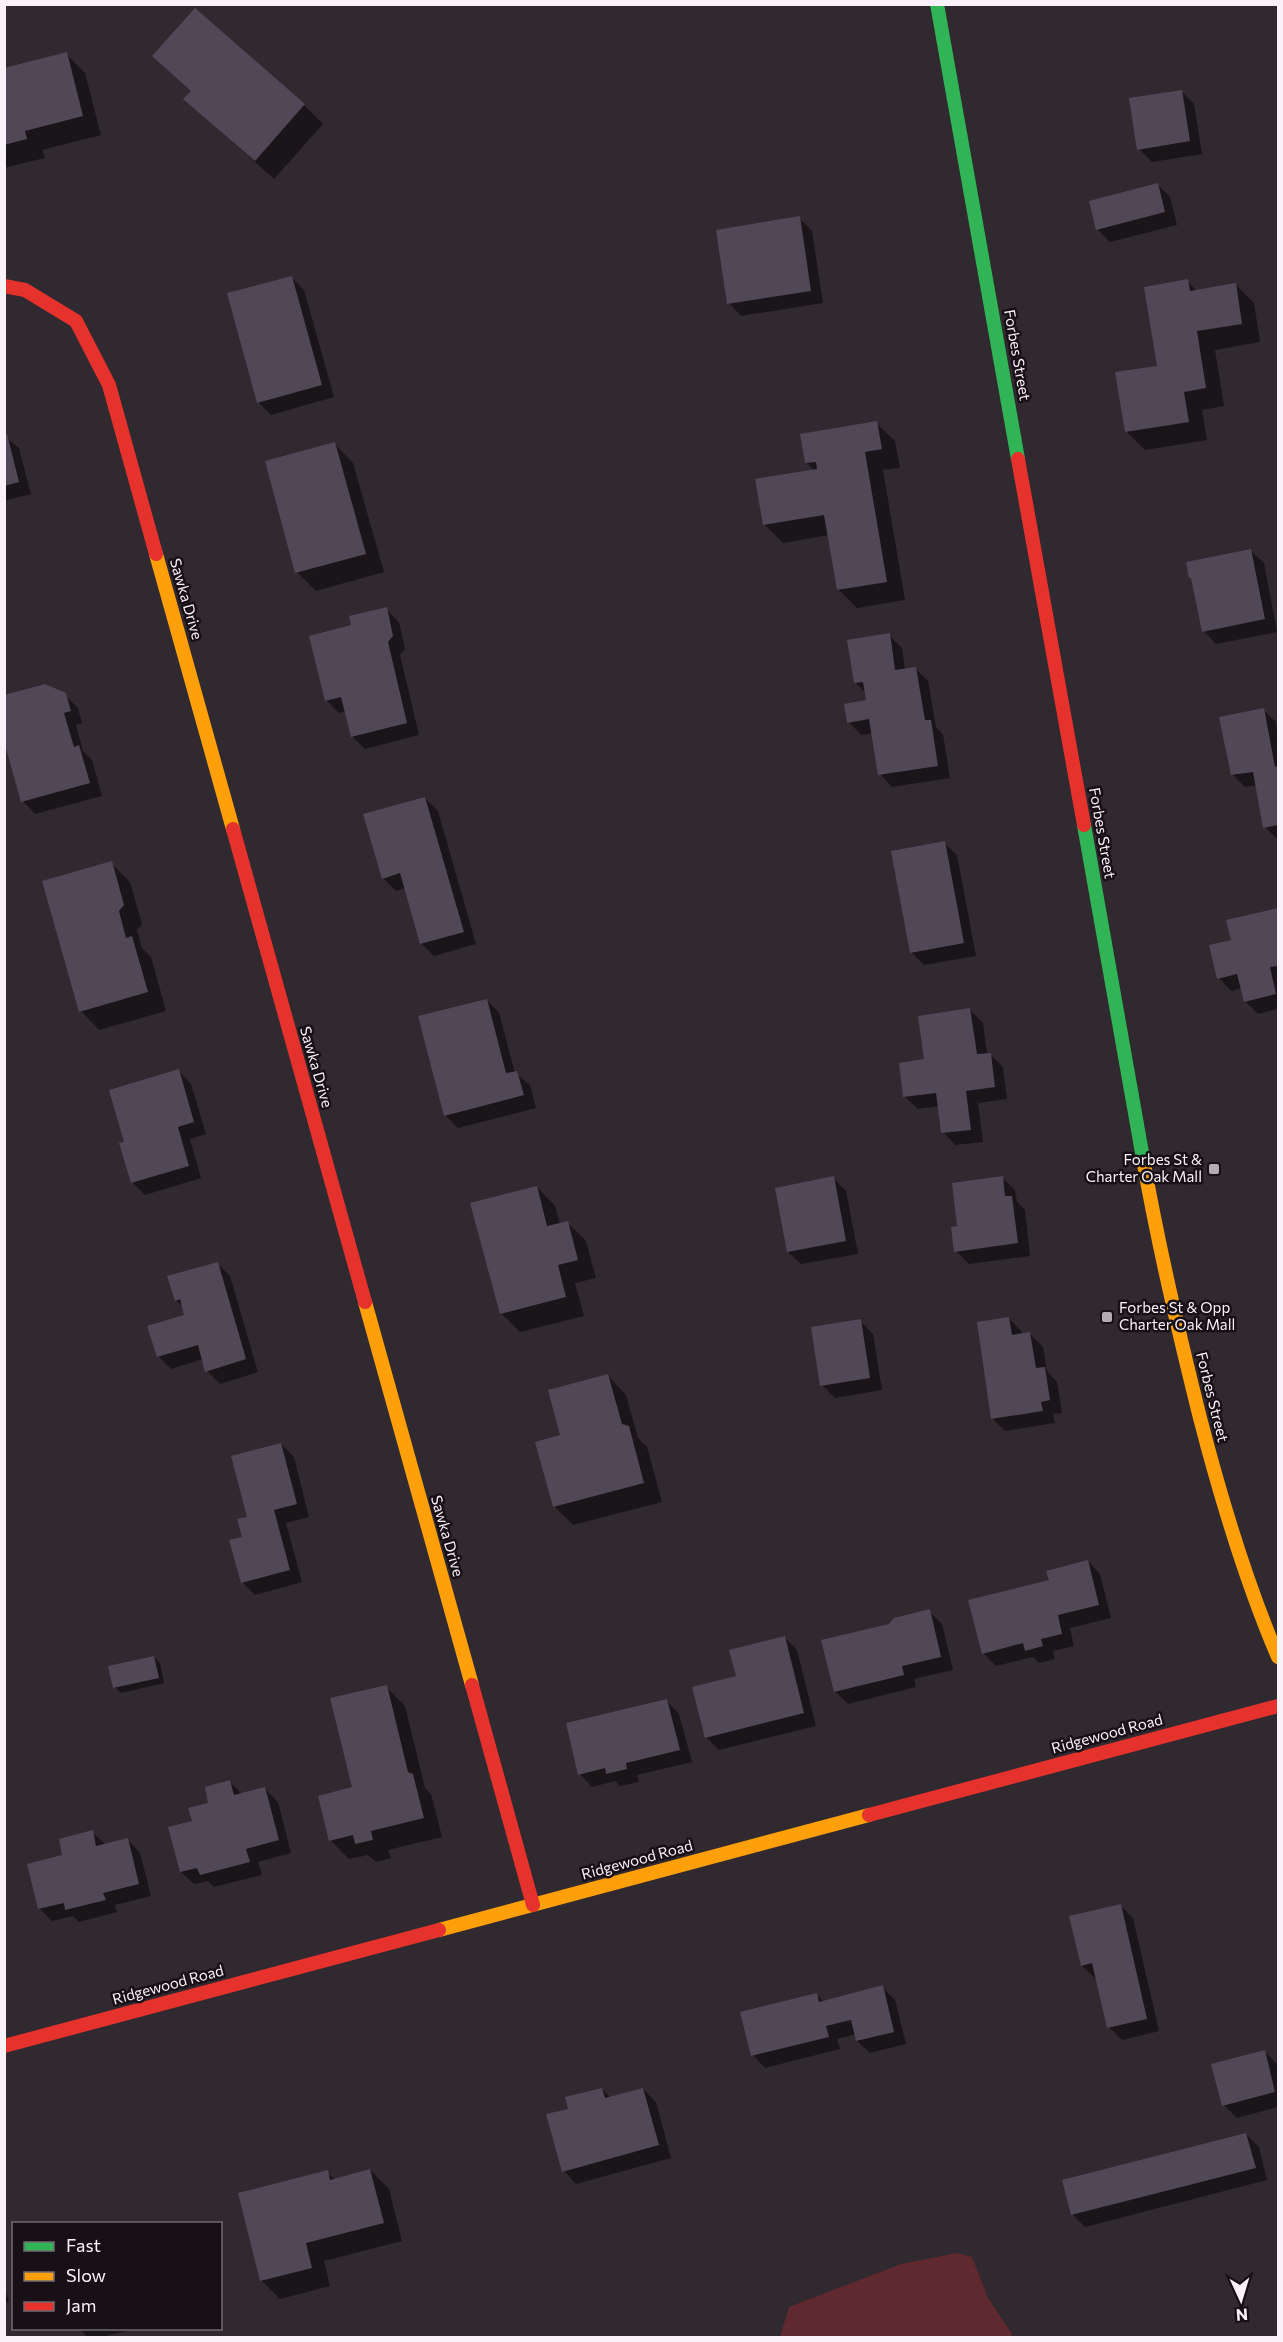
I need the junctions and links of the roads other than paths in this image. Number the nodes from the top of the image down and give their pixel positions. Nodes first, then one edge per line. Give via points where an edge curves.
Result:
1 (937, 4) edge
2 (4, 286) edge
3 (1278, 1657) edge
4 (1278, 1706) edge
5 (533, 1905) junction
6 (4, 2046) edge

1 - 3 street, Forbes Street via 1161,1251 1192,1393 1215,1474
2 - 5 street, Sawka Drive via 25,290 76,321 109,386
4 - 5 street, Ridgewood Road
5 - 6 street, Ridgewood Road

